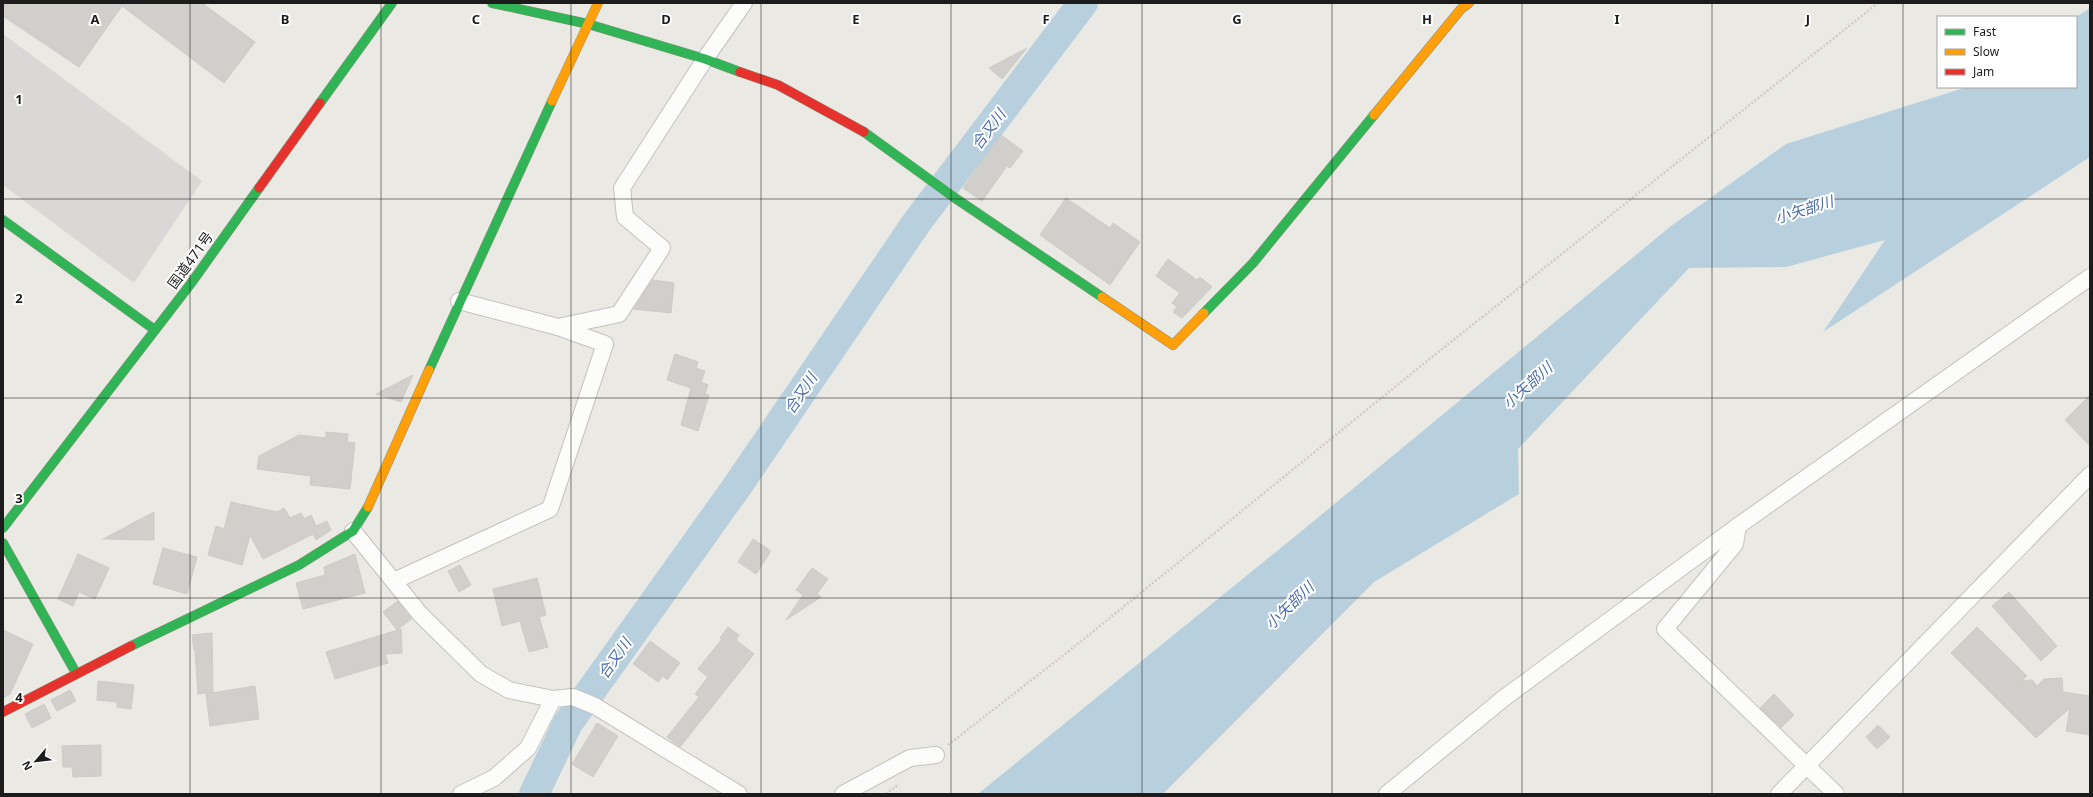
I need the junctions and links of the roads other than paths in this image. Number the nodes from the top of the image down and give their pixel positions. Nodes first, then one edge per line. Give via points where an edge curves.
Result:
1 (392, 3) edge
2 (492, 3) edge
3 (598, 3) edge
4 (744, 3) edge
5 (1469, 3) edge
6 (588, 24) junction
7 (705, 59) junction
8 (3, 220) edge
9 (2090, 277) edge
10 (459, 301) junction
11 (558, 327) junction
12 (155, 330) junction
13 (2090, 475) edge
14 (1738, 526) junction
15 (3, 528) edge
16 (353, 531) junction
17 (3, 543) edge
18 (394, 581) junction
19 (76, 673) junction
20 (553, 699) junction
21 (3, 712) edge
22 (936, 754) road end
23 (1806, 766) junction
24 (461, 794) edge
25 (739, 794) edge
26 (843, 794) edge
27 (1387, 794) edge
28 (1779, 794) edge
29 (1836, 794) edge

1 - 12 main road, 国道471号
2 - 6 main road
3 - 6 main road
4 - 7 street
5 - 7 main road via 1461,9 1254,263 1174,346 955,198 856,127 778,85
6 - 7 main road
6 - 10 main road
7 - 11 street via 622,188 625,217 662,248 619,314
8 - 12 main road
9 - 14 street
10 - 11 street
10 - 16 main road via 365,514
11 - 18 street via 605,344 550,509
12 - 15 main road, 国道471号
13 - 23 street
14 - 23 street via 1735,544 1665,629
14 - 27 street via 1504,698
16 - 18 street
16 - 19 main road via 299,565
17 - 19 main road
18 - 20 street via 420,614 481,674 509,690
19 - 21 main road
20 - 24 street via 528,748 494,778
20 - 25 street via 572,697 595,706
22 - 26 street via 910,758
23 - 28 street
23 - 29 street

